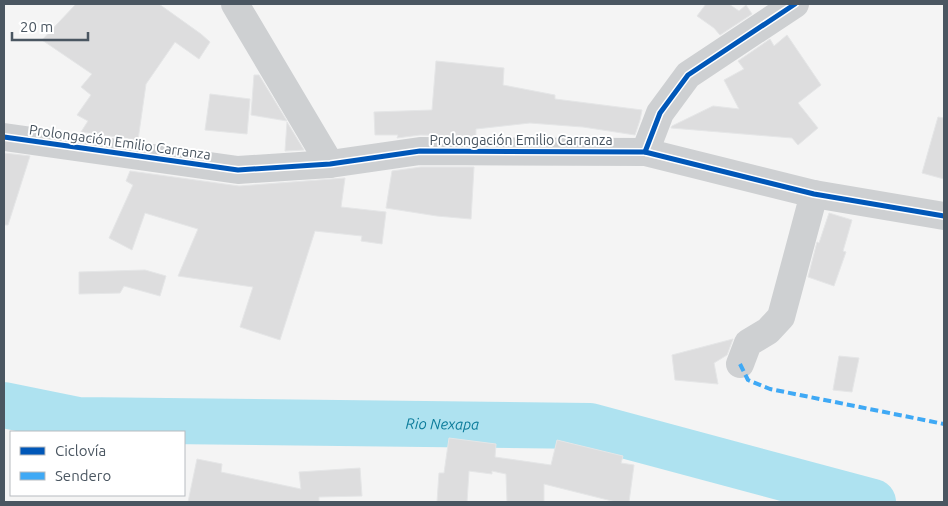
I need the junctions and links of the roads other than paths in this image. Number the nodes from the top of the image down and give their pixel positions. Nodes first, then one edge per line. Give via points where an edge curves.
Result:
1 (235, 4) edge
2 (795, 4) edge
3 (4, 137) edge
4 (646, 152) junction
5 (330, 164) junction
6 (814, 194) junction
7 (944, 216) edge
8 (740, 364) dead end

1 - 5 street
2 - 4 street via 688,75 660,113
3 - 5 street, Prolongación Emilio Carranza via 238,170
4 - 5 street, Prolongación Emilio Carranza via 420,151
4 - 6 street, Prolongación Emilio Carranza
6 - 7 street, Prolongación Emilio Carranza
6 - 8 street via 781,317 748,343

